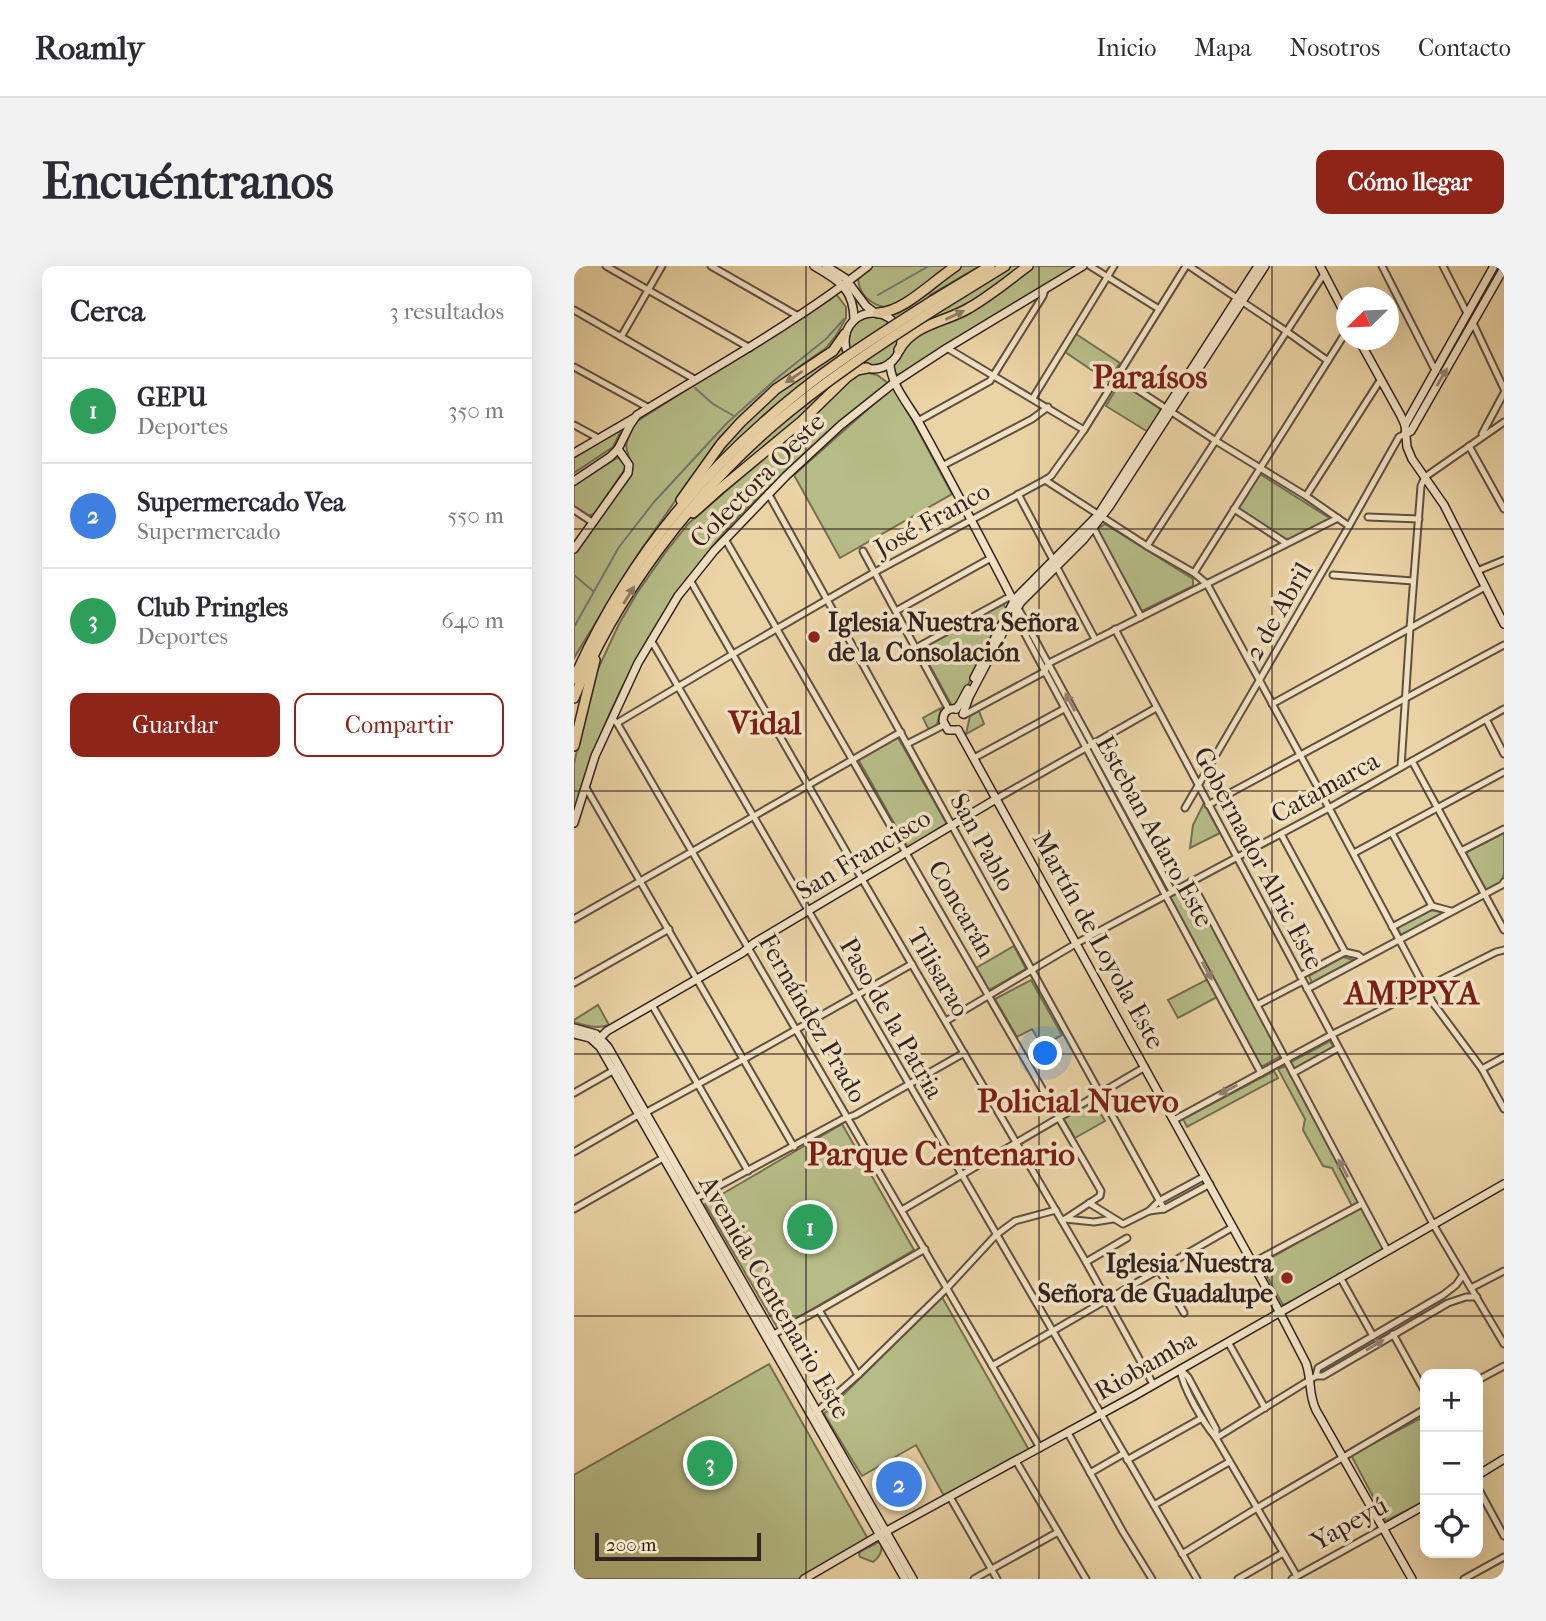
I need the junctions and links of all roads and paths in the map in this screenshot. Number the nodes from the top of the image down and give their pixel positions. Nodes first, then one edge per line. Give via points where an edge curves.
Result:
1 (606, 266) edge
2 (662, 266) edge
3 (711, 266) edge
4 (814, 266) edge
5 (826, 266) edge
6 (868, 266) edge
7 (956, 266) edge
8 (990, 266) edge
9 (1005, 266) edge
10 (1028, 266) edge
11 (1083, 266) edge
12 (1090, 266) edge
13 (1114, 266) edge
14 (1187, 266) edge
15 (1258, 266) edge
16 (1265, 266) edge
17 (1320, 266) edge
18 (1382, 266) edge
19 (1443, 266) edge
20 (1494, 266) edge
21 (1504, 268) edge
22 (1324, 274) junction
23 (1108, 278) junction
24 (846, 284) junction
25 (1045, 288) junction
26 (649, 290) junction
27 (1336, 297) edge
28 (1239, 299) junction
29 (935, 304) junction
30 (1159, 309) junction
31 (574, 310) edge
32 (876, 313) junction
33 (1467, 313) junction
34 (798, 316) junction
35 (854, 320) junction
36 (1473, 323) junction
37 (1286, 331) junction
38 (845, 334) junction
39 (621, 337) junction
40 (750, 348) junction
41 (947, 348) junction
42 (1336, 348) edge
43 (899, 350) junction
44 (1365, 350) edge
45 (1328, 361) junction
46 (890, 363) junction
47 (574, 367) edge
48 (870, 369) junction
49 (1435, 370) junction
50 (993, 377) junction
51 (1118, 377) junction
52 (1381, 379) junction
53 (696, 380) junction
54 (895, 382) junction
55 (1504, 391) edge
56 (1033, 398) junction
57 (1048, 407) junction
58 (649, 408) junction
59 (1169, 410) junction
60 (638, 415) junction
61 (918, 421) junction
62 (1504, 422) edge
63 (768, 424) junction
64 (574, 425) edge
65 (1405, 425) junction
66 (1084, 429) junction
67 (1405, 434) junction
68 (1481, 437) junction
69 (598, 438) junction
70 (1216, 441) junction
71 (1469, 446) junction
72 (618, 449) junction
73 (574, 453) edge
74 (942, 466) junction
75 (1260, 467) junction
76 (1425, 477) junction
77 (1045, 480) junction
78 (574, 481) edge
79 (768, 493) junction
80 (1018, 494) junction
81 (1306, 496) junction
82 (1234, 509) junction
83 (1504, 509) edge
84 (574, 510) edge
85 (1100, 517) junction
86 (1368, 517) dead end
87 (1338, 518) junction
88 (970, 519) junction
89 (1419, 520) junction
90 (592, 522) junction
91 (1092, 525) junction
92 (664, 526) junction
93 (1349, 526) junction
94 (674, 531) junction
95 (725, 539) junction
96 (1286, 543) junction
97 (1147, 546) junction
98 (574, 549) edge
99 (863, 551) dead end
100 (991, 558) junction
101 (1504, 560) edge
102 (1054, 564) junction
103 (1477, 571) junction
104 (875, 572) junction
105 (1194, 573) junction
106 (1333, 575) dead end
107 (690, 580) junction
108 (1413, 581) junction
109 (1207, 584) junction
110 (1485, 587) junction
111 (828, 599) junction
112 (1014, 602) junction
113 (896, 611) junction
114 (1141, 617) junction
115 (1504, 624) edge
116 (777, 628) junction
117 (1410, 628) junction
118 (1115, 629) junction
119 (598, 639) junction
120 (1095, 639) junction
121 (651, 640) junction
122 (1504, 645) edge
123 (916, 648) junction
124 (733, 654) junction
125 (1049, 663) junction
126 (574, 670) edge
127 (1044, 672) junction
128 (574, 679) edge
129 (1259, 681) junction
130 (678, 687) junction
131 (574, 698) edge
132 (1405, 699) junction
133 (1272, 704) junction
134 (1156, 708) junction
135 (952, 709) junction
136 (1065, 709) junction
137 (1504, 709) edge
138 (964, 715) junction
139 (1486, 719) junction
140 (614, 721) junction
141 (944, 725) junction
142 (958, 730) junction
143 (901, 732) junction
144 (907, 744) junction
145 (1092, 744) junction
146 (574, 746) edge
147 (1085, 747) junction
148 (1504, 754) edge
149 (1300, 756) junction
150 (974, 758) junction
151 (852, 760) junction
152 (1412, 761) junction
153 (1401, 768) junction
154 (1504, 772) edge
155 (585, 785) junction
156 (808, 785) junction
157 (1198, 787) junction
158 (996, 799) junction
159 (1208, 805) junction
160 (1185, 808) dead end
161 (1329, 808) junction
162 (1437, 808) junction
163 (754, 816) junction
164 (574, 823) edge
165 (952, 826) junction
166 (1504, 829) edge
167 (1392, 832) junction
168 (1282, 834) junction
169 (691, 851) junction
170 (1461, 851) junction
171 (906, 853) junction
172 (1354, 853) junction
173 (1236, 857) junction
174 (862, 879) junction
175 (640, 880) junction
176 (1191, 881) junction
177 (1504, 882) edge
178 (1169, 893) junction
179 (1484, 894) junction
180 (1433, 906) junction
181 (808, 911) junction
182 (1451, 911) junction
183 (574, 919) edge
184 (1392, 927) junction
185 (669, 929) junction
186 (1504, 930) edge
187 (1399, 939) junction
188 (1077, 943) junction
189 (749, 947) junction
190 (1504, 950) edge
191 (1345, 952) junction
192 (1363, 958) junction
193 (912, 964) junction
194 (1031, 970) junction
195 (696, 978) junction
196 (1302, 978) junction
197 (574, 983) edge
198 (1424, 988) junction
199 (1307, 989) junction
200 (857, 995) junction
201 (989, 995) junction
202 (652, 1004) junction
203 (1257, 1005) junction
204 (946, 1021) junction
205 (574, 1028) edge
206 (796, 1029) junction
207 (574, 1034) edge
208 (1331, 1035) junction
209 (598, 1040) junction
210 (1338, 1048) junction
211 (964, 1053) junction
212 (1504, 1057) edge
213 (744, 1059) junction
214 (1285, 1059) junction
215 (1145, 1067) junction
216 (616, 1069) junction
217 (1482, 1069) junction
218 (1261, 1073) junction
219 (1293, 1073) junction
220 (698, 1084) junction
221 (909, 1084) junction
222 (574, 1093) edge
223 (1100, 1094) junction
224 (1504, 1108) edge
225 (642, 1114) junction
226 (848, 1117) junction
227 (1060, 1117) junction
228 (1174, 1120) junction
229 (1016, 1143) junction
230 (794, 1147) junction
231 (574, 1152) edge
232 (663, 1158) junction
233 (748, 1171) junction
234 (961, 1175) junction
235 (1205, 1175) junction
236 (1209, 1184) junction
237 (1504, 1184) edge
238 (691, 1200) junction
239 (1159, 1201) junction
240 (1089, 1203) junction
241 (1362, 1204) junction
242 (574, 1209) edge
243 (1164, 1209) junction
244 (902, 1210) junction
245 (1056, 1210) junction
246 (1149, 1212) junction
247 (1113, 1219) junction
248 (1064, 1220) junction
249 (1433, 1224) junction
250 (1233, 1227) junction
251 (996, 1235) junction
252 (1127, 1238) dead end
253 (925, 1249) junction
254 (1387, 1250) junction
255 (1086, 1262) junction
256 (1252, 1263) junction
257 (1159, 1270) junction
258 (1504, 1271) edge
259 (1463, 1275) junction
260 (1340, 1278) junction
261 (947, 1288) junction
262 (1471, 1288) junction
263 (1443, 1295) junction
264 (1477, 1297) junction
265 (1107, 1300) junction
266 (1448, 1303) junction
267 (819, 1310) junction
268 (1279, 1311) junction
269 (1184, 1313) dead end
270 (1052, 1332) junction
271 (1394, 1334) junction
272 (770, 1336) junction
273 (1373, 1336) junction
274 (1228, 1342) junction
275 (1504, 1344) edge
276 (992, 1366) junction
277 (1504, 1366) edge
278 (1180, 1369) junction
279 (859, 1375) junction
280 (1483, 1377) edge
281 (1313, 1378) junction
282 (1420, 1383) edge
283 (1153, 1384) junction
284 (1265, 1408) junction
285 (1420, 1412) edge
286 (814, 1414) junction
287 (1101, 1415) junction
288 (1202, 1418) junction
289 (1068, 1433) junction
290 (1216, 1438) junction
291 (1040, 1448) junction
292 (1125, 1457) junction
293 (1344, 1457) junction
294 (1504, 1459) edge
295 (1016, 1461) junction
296 (1229, 1462) junction
297 (1483, 1472) edge
298 (1090, 1473) junction
299 (1482, 1495) edge
300 (950, 1497) junction
301 (1154, 1505) junction
302 (1257, 1508) junction
303 (1420, 1508) edge
304 (1384, 1528) junction
305 (1058, 1532) junction
306 (883, 1534) junction
307 (1504, 1536) edge
308 (1283, 1553) junction
309 (1182, 1554) junction
310 (1504, 1557) edge
311 (992, 1569) junction
312 (1295, 1578) edge
313 (804, 1579) edge
314 (905, 1579) edge
315 (913, 1579) edge
316 (974, 1579) edge
317 (997, 1579) edge
318 (1086, 1579) edge
319 (1152, 1579) edge
320 (1197, 1579) edge
321 (1238, 1579) edge
322 (1412, 1579) edge
323 (1464, 1579) edge

1 - 26 street
2 - 26 street
3 - 34 street
4 - 24 street
5 - 24 street via 842,275
6 - 24 street
7 - 32 highway via 899,308
8 - 29 highway
9 - 29 highway
43 -> 10 highway via 915,331 969,309
11 - 25 street, Colectora Oeste
12 - 23 street
13 - 23 street
14 - 28 street
14 - 30 street, José Franco
15 - 28 street
16 - 28 street
17 - 22 street
18 - 49 street
19 - 33 street
20 - 33 street
21 - 36 street
22 - 27 street
22 - 37 street
23 - 30 street
23 - 56 street
24 - 32 street
24 - 34 street
24 - 35 street
25 - 41 street, Colectora Oeste
25 - 50 street
26 - 39 street
26 - 40 street
28 - 37 street
28 - 59 street
29 - 63 highway, bridge
30 - 51 street, José Franco
31 - 39 street
32 - 35 street
32 - 43 street via 895,324
33 - 49 street
34 - 40 street
35 - 38 street
36 - 55 street
67 -> 36 street via 1411,431
37 - 45 street
37 - 70 street
38 - 48 street via 847,352
38 -> 92 highway via 833,351 776,390 741,422
39 - 53 street
40 - 53 street
41 - 50 street
41 - 54 street, Colectora Oeste
42 - 45 street
43 - 46 street
44 - 52 street
45 - 75 street
46 - 48 street
46 - 54 street
47 - 58 street
48 - 54 street
48 - 94 highway via 847,377
49 - 65 street
50 - 56 street
50 - 61 street
51 - 59 street
51 - 66 street, José Franco
52 - 65 street
52 - 81 street
53 - 58 street
54 - 61 street, Esteban Adaro Este
54 - 79 street, Colectora Oeste
55 - 68 street
56 - 57 street
57 - 66 street
57 - 74 street
58 - 60 street
59 - 70 street
59 - 85 street
60 - 69 street
60 - 72 street
61 - 74 street, Esteban Adaro Este
62 - 68 street
63 - 92 highway via 736,448
63 - 94 highway
64 - 69 street
65 - 67 street
66 - 77 street, José Franco
67 - 76 street via 1412,459
67 - 93 street, 2 de Abril via 1399,437
68 - 71 street
69 - 73 street
70 - 75 street
70 - 97 street
71 - 76 street
71 - 83 street
72 - 78 street
72 - 90 street via 629,465 628,473
74 - 88 street, Esteban Adaro Este
75 - 81 street
75 - 82 street
76 - 89 street
76 - 103 street
77 - 80 street, José Franco
77 - 85 street
79 - 95 street, Colectora Oeste
79 - 111 street, San Pablo
80 - 88 street, José Franco
80 - 102 street
81 - 87 street
82 - 96 street
82 - 105 street
84 - 90 street
85 - 91 street
85 - 97 street
86 - 89 street
87 - 93 street
87 - 96 street
88 - 100 street, Esteban Adaro Este
88 - 104 street, José Franco
89 - 108 street
90 - 98 street
91 - 102 street
91 - 114 street
92 - 119 highway via 634,568
93 - 129 street, 2 de Abril
119 -> 94 highway
95 - 107 street, Colectora Oeste
95 - 116 street, Concarán
96 - 109 street
97 - 105 street
99 - 104 street
100 - 112 street, Esteban Adaro Este
100 - 113 street
101 - 103 street
102 - 112 street
102 - 120 street
103 - 110 street
104 - 111 street, José Franco
104 - 113 street
105 - 109 street
106 - 108 street
107 - 121 street, Colectora Oeste
107 - 124 street, Tilisarao
108 - 117 street
109 - 114 street
109 - 129 street
110 - 115 street
110 - 117 street
111 - 116 street, José Franco
111 - 143 street, San Pablo
112 - 123 street
112 - 125 street, Esteban Adaro Este
112 - 127 street, Esteban Adaro Este via 1018,623
112 - 135 street via 965,696
112 - 138 street
113 - 123 street
114 - 118 street
116 - 124 street, José Franco
116 - 151 street, Concarán
117 - 132 street
117 - 133 street
118 - 120 street
118 - 134 street, Gobernador Alric Este
119 - 126 highway
119 - 128 highway
119 - 131 highway
119 - 146 highway
120 - 125 street
121 - 130 street, Paso de la Patria
121 - 140 street, Colectora Oeste
122 - 132 street
123 - 135 street
124 - 130 street, José Franco
124 - 156 street, Tilisarao
125 - 127 street
145 -> 125 street, Esteban Adaro Este
127 - 136 street, Esteban Adaro Este
127 - 138 street
129 - 133 street
129 - 157 street, 2 de Abril
130 - 140 street, José Franco
130 - 163 street, Paso de la Patria
132 - 149 street
132 - 153 street
133 - 149 street
134 - 145 street, San Francisco
134 - 157 street, Gobernador Alric Este
135 - 138 street
135 - 141 street via 944,715
136 - 147 street, Esteban Adaro Este
136 - 150 street
137 - 139 street, Catamarca
138 - 142 street via 964,725
139 - 148 street
139 - 152 street, Catamarca
140 - 155 street, Colectora Oeste
140 - 169 street, Fernández Prado
141 - 142 street
141 - 144 street
142 - 150 street, Martín de Loyola Este
143 - 144 street, San Pablo
143 - 151 street
144 - 165 street, San Pablo
145 - 147 street, San Francisco
145 - 178 street, Esteban Adaro Este
147 - 158 street, San Francisco
147 - 178 street, Esteban Adaro Este
149 - 159 street
149 - 161 street
150 - 158 street, Martín de Loyola Este
151 - 156 street
151 - 171 street, Concarán
152 - 153 street, Catamarca
152 - 162 street
153 - 161 street, Catamarca
154 - 162 street
155 - 164 street, Colectora Oeste
155 - 175 street
156 - 163 street
156 - 174 street, Tilisarao
157 - 159 street, Gobernador Alric Este
157 - 160 street, 2 de Abril
158 - 165 street, San Francisco
158 - 188 street, Martín de Loyola Este
159 - 173 street, Gobernador Alric Este
161 - 168 street, Catamarca
161 - 172 street
162 - 167 street
162 - 170 street
163 - 169 street
163 - 181 street, Paso de la Patria
165 - 171 street, San Francisco
165 - 194 street, San Pablo
166 - 170 street
167 - 172 street
167 - 180 street
168 - 173 street, Catamarca
168 - 191 street
169 - 175 street
169 - 189 street, Fernández Prado
170 - 179 street
171 - 174 street, San Francisco
171 - 201 street, Concarán
172 - 184 street
173 - 176 street, Catamarca
173 - 196 street, Gobernador Alric Este
174 - 181 street, San Francisco
174 - 193 street, Tilisarao
175 - 183 street
175 - 185 street
176 - 178 street, Catamarca
176 - 203 street, Esteban Adaro Este
177 - 179 street
178 - 188 street, Catamarca
178 -> 218 street, Esteban Adaro Este
179 - 182 street
179 - 186 street
180 - 182 street
180 - 184 street
181 - 189 street, San Francisco
181 - 200 street, Paso de la Patria
182 - 187 street
184 - 187 street
185 - 195 street
185 - 197 street
187 - 192 street
187 - 198 street
188 - 194 street, Catamarca
188 - 215 street, Martín de Loyola Este
189 - 195 street, San Francisco
189 - 206 street, Fernández Prado
190 - 198 street
191 - 192 street
191 - 196 street
192 - 199 street
193 - 200 street
193 - 204 street, Tilisarao
194 - 201 street, Catamarca
194 - 223 street, San Pablo
195 - 202 street, San Francisco
195 - 213 street
196 - 199 street, Gobernador Alric Este
196 - 203 street
198 - 208 street
198 - 217 street
199 - 208 street, Gobernador Alric Este
200 - 206 street
200 - 221 street, Paso de la Patria
201 - 204 street, Catamarca
201 - 227 street, Concarán
202 - 209 street, San Francisco
202 - 220 street
203 - 214 street, Esteban Adaro Este
204 - 211 street, Tilisarao
205 - 209 street via 589,1031
206 - 213 street
206 - 226 street, Fernández Prado
207 - 209 street
208 - 210 street, Gobernador Alric Este
208 - 214 street
209 - 216 street, Avenida Centenario Este via 608,1047
210 - 219 street
210 - 249 street, Gobernador Alric Este
211 - 221 street
211 - 229 street, Tilisarao
212 - 217 street
213 - 220 street
213 - 230 street
214 - 218 street
214 - 219 street, Esteban Adaro Este
215 - 223 street
215 - 228 street, Martín de Loyola Este
216 - 222 street
216 - 225 street, Avenida Centenario Este
217 - 224 street
218 -> 228 street
241 -> 219 street, Esteban Adaro Este
220 - 225 street
220 - 233 street
221 - 226 street
221 - 234 street, Paso de la Patria
223 - 227 street
223 - 239 street, San Pablo
225 - 231 street
225 - 232 street, Avenida Centenario Este
225 - 238 street, Avenida Centenario Este
226 - 230 street
226 - 244 street, Fernández Prado
227 - 229 street
227 - 240 street, Concarán via 1101,1191
228 - 235 street, Martín de Loyola Este
229 - 234 street
229 - 245 street, Tilisarao
230 - 233 street
232 - 238 street, Avenida Centenario Este
232 - 242 street
233 - 238 street
234 - 244 street
234 - 251 street, Paso de la Patria
235 - 236 street, Martín de Loyola Este
235 - 239 street
236 - 243 street
236 - 250 street, Martín de Loyola Este
237 - 249 street, Riobamba
238 - 272 street, Avenida Centenario Este
239 - 243 street, San Pablo
239 - 246 street
240 - 247 street
240 - 248 street
241 - 254 street, Esteban Adaro Este
241 - 256 street
243 - 246 street
244 - 253 street, Fernández Prado
245 - 248 street, Tilisarao
245 - 251 street via 1015,1221
246 - 247 street via 1123,1224
247 - 248 street
248 - 255 street, Tilisarao
249 - 254 street, Riobamba
249 - 259 street, Gobernador Alric Este
250 - 256 street, Martín de Loyola Este
250 - 257 street
251 - 261 street
251 - 270 street, Paso de la Patria
252 - 255 street
253 - 261 street, Fernández Prado
253 - 267 street
254 - 260 street, Riobamba
255 - 265 street, Tilisarao
256 - 268 street, Martín de Loyola Este
257 - 265 street
257 - 269 street
258 - 262 street
259 - 262 street, Gobernador Alric Este
259 - 263 street
260 - 268 street, Riobamba
260 - 273 street
261 - 276 street, Fernández Prado
261 - 279 street
262 - 264 street, Gobernador Alric Este
263 - 266 street
263 - 273 street
264 - 266 street
264 - 275 street, Gobernador Alric Este
265 - 270 street
265 - 283 street, Tilisarao
266 - 271 street
267 - 272 street
267 - 279 street
268 - 274 street, Riobamba
268 - 281 street, Martín de Loyola Este
270 - 276 street
270 - 287 street, Paso de la Patria
281 -> 271 street
271 - 282 street
272 - 286 street, Avenida Centenario Este
273 - 281 street via 1318,1368
274 - 278 street, Riobamba
274 - 284 street
276 - 291 street, Fernández Prado
277 - 280 street
278 - 283 street, Riobamba
278 - 288 street
278 - 290 street via 1216,1429
279 - 286 street
281 - 284 street
281 - 293 street, Martín de Loyola Este via 1311,1401
283 - 287 street, Riobamba
284 - 290 street
285 - 293 street
286 - 306 street, Avenida Centenario Este
287 - 289 street, Riobamba
287 - 292 street, Paso de la Patria
288 - 290 street
288 - 292 street
289 - 291 street, Riobamba
289 - 298 street
290 - 296 street
291 - 295 street, Riobamba
292 - 298 street
292 - 301 street, Paso de la Patria
293 - 302 street
293 - 304 street, Martín de Loyola Este
294 - 297 street
295 - 300 street, Riobamba
295 - 305 street
296 - 301 street
296 - 302 street
298 - 319 street
299 - 307 street
300 - 306 street, Riobamba
300 - 311 street
301 - 309 street, Paso de la Patria
302 - 308 street
302 - 309 street
303 - 304 street, Yapeyú
304 - 312 street, Yapeyú
304 - 322 street, Martín de Loyola Este
305 - 311 street
305 - 318 street
306 - 313 street, Riobamba
306 - 314 street, Avenida Centenario Este
306 - 315 street, Avenida Centenario Este
308 - 312 street
308 - 321 street
309 - 320 street, Paso de la Patria
310 - 323 street
311 - 316 street
311 - 317 street

